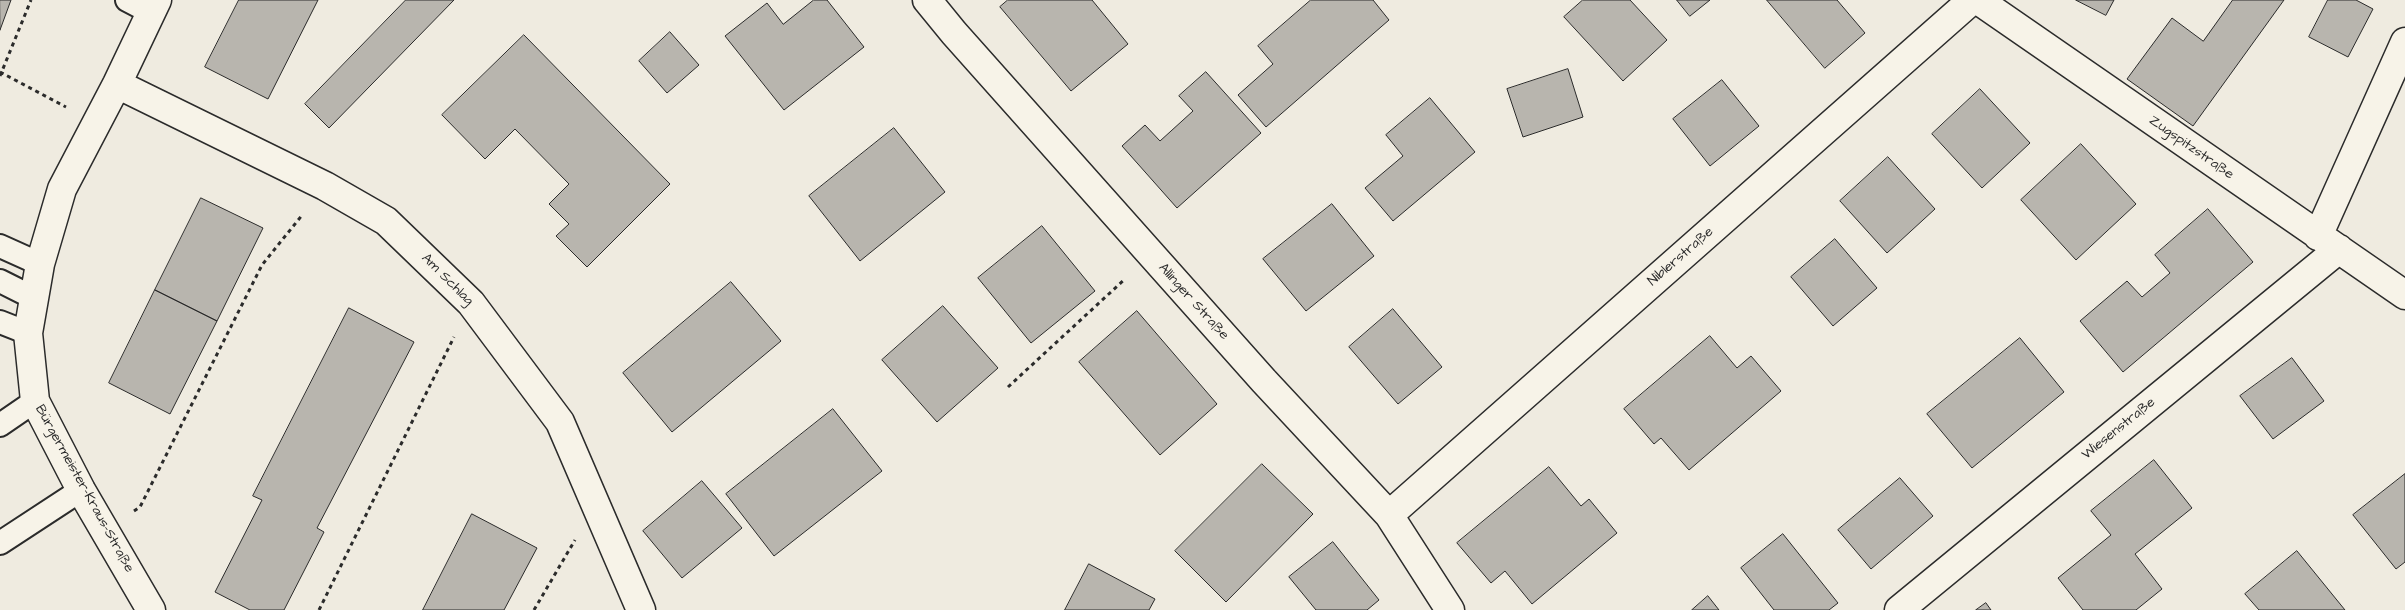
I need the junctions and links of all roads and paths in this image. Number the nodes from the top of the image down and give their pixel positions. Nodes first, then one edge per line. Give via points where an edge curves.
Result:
1 (31, 0) edge
2 (927, 0) edge
3 (1972, 0) edge
4 (1978, 0) edge
5 (144, 4) edge
6 (2405, 42) edge
7 (1, 74) edge
8 (117, 84) junction
9 (97, 122) junction
10 (325, 186) junction
11 (2328, 242) junction
12 (0, 246) edge
13 (1151, 255) junction
14 (40, 264) junction
15 (0, 281) edge
16 (2405, 295) edge
17 (34, 298) junction
18 (471, 303) junction
19 (0, 322) edge
20 (28, 333) junction
21 (1008, 387) dead end
22 (36, 401) junction
23 (0, 425) edge
24 (81, 490) junction
25 (1389, 515) junction
26 (603, 523) junction
27 (104, 530) junction
28 (0, 543) edge
29 (151, 610) edge
30 (319, 610) edge
31 (534, 610) edge
32 (641, 610) edge
33 (1450, 610) edge
34 (1899, 610) edge

1 - 7 path
2 - 13 street, Allinger Straße
3 - 25 street, Niblerstraße
4 - 11 street, Zugspitzstraße
5 - 8 street, Bürgermeister-Kraus-Straße
6 - 11 street, Wiesenstraße
7 - 9 path
8 - 9 street, Bürgermeister-Kraus-Straße
8 - 10 street, Am Schlag
9 - 14 street, Bürgermeister-Kraus-Straße via 62,189
10 - 18 street, Am Schlag via 386,221
10 - 27 path via 262,266 140,507
11 - 16 street, Zugspitzstraße
11 - 34 street, Wiesenstraße
12 - 14 lane
13 - 21 path
13 - 25 street, Allinger Straße
14 - 17 street, Bürgermeister-Kraus-Straße
15 - 17 lane
17 - 20 street, Bürgermeister-Kraus-Straße
18 - 26 street, Am Schlag via 560,422
18 - 30 path
19 - 20 lane
20 - 22 street, Bürgermeister-Kraus-Straße
22 - 23 lane
22 - 24 street, Bürgermeister-Kraus-Straße
24 - 27 street, Bürgermeister-Kraus-Straße
24 - 28 lane
25 - 33 street, Allinger Straße
26 - 31 path via 572,542
26 - 32 street, Am Schlag
27 - 29 street, Bürgermeister-Kraus-Straße

